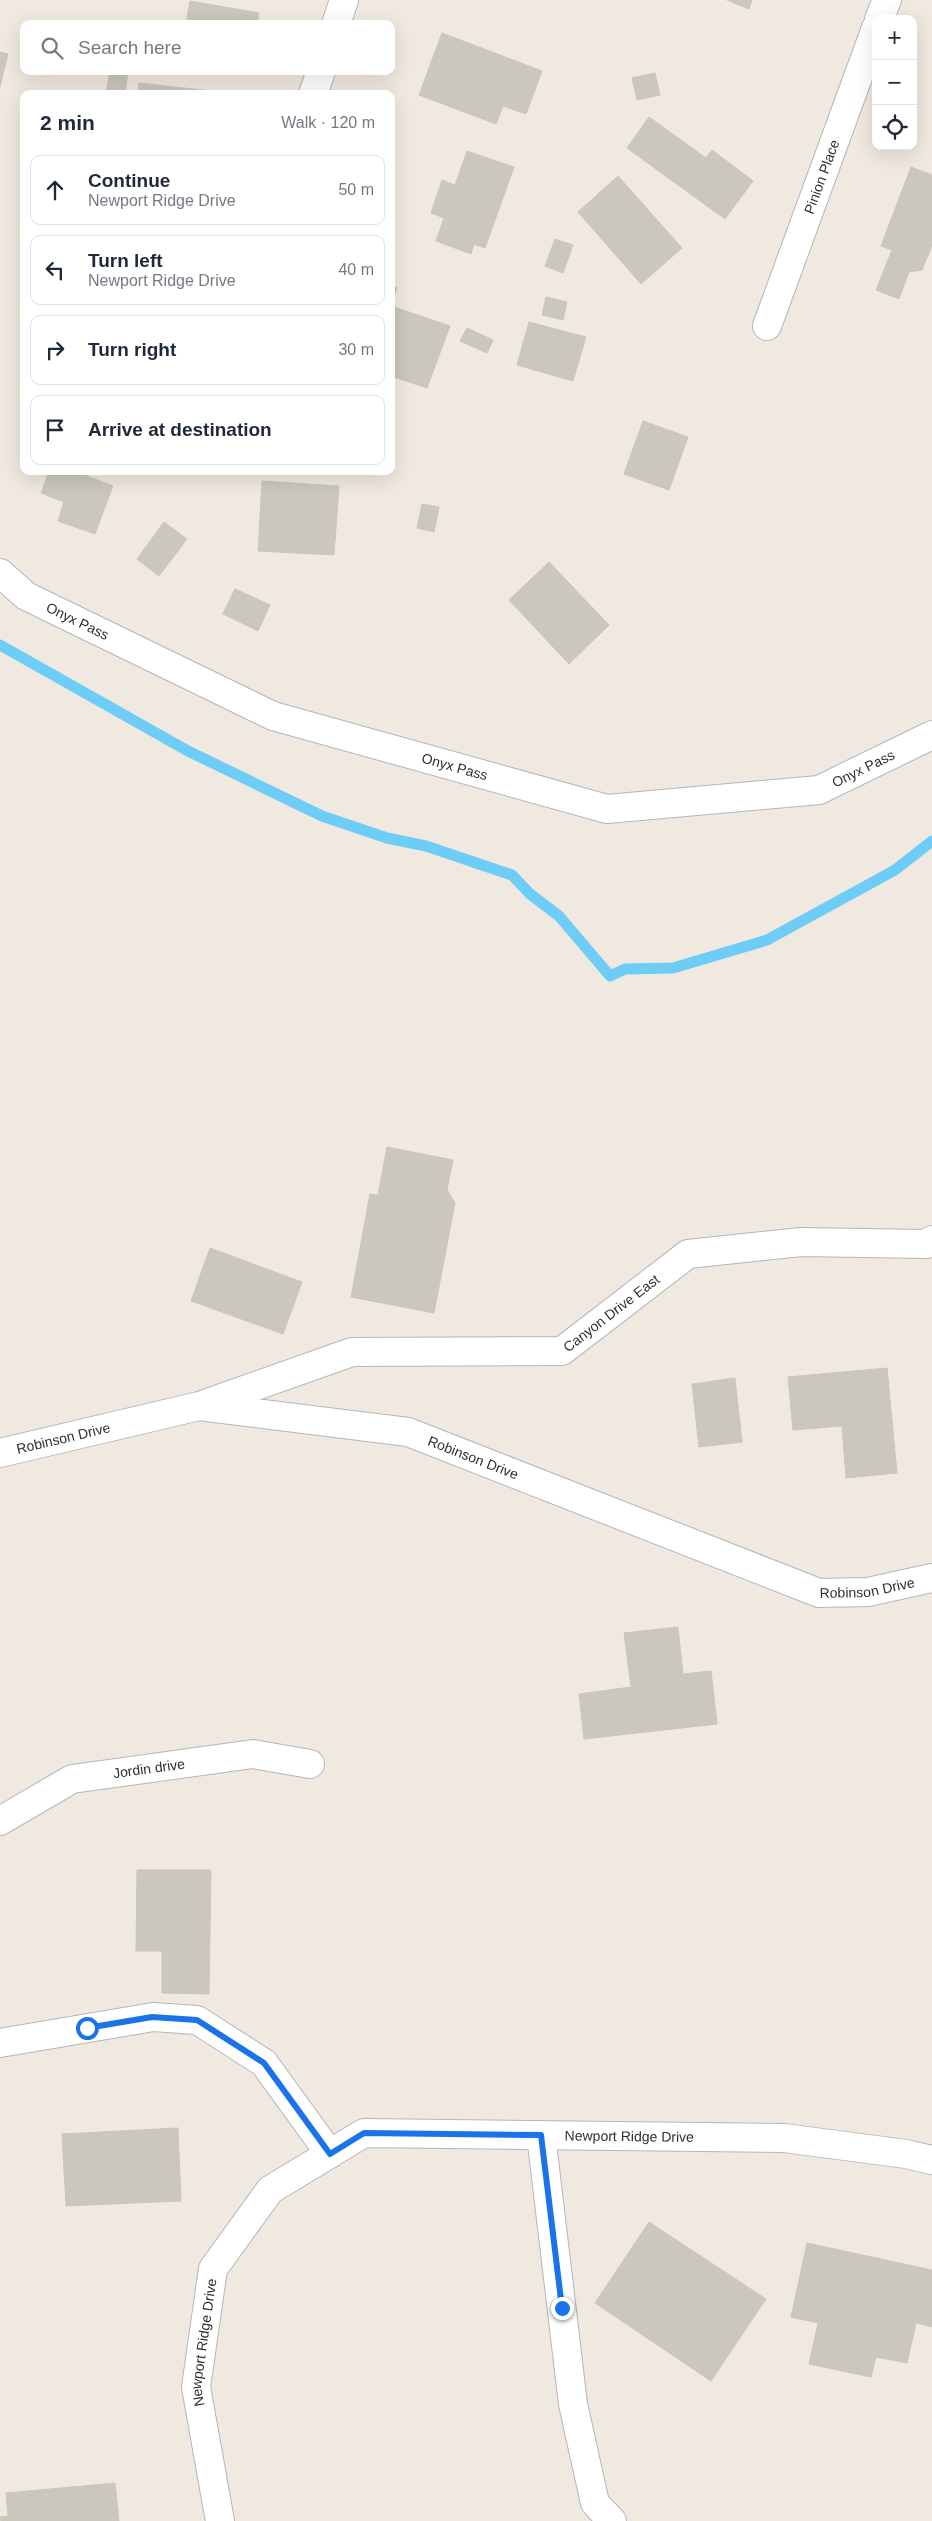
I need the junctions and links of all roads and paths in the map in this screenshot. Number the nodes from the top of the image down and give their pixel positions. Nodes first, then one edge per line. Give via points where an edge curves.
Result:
1 (344, 0) edge
2 (887, 0) edge
3 (881, 15) edge
4 (337, 20) edge
5 (872, 39) edge
6 (320, 75) edge
7 (314, 90) edge
8 (767, 326) dead end
9 (0, 573) edge
10 (932, 735) edge
11 (932, 1240) edge
12 (199, 1406) junction
13 (0, 1453) edge
14 (932, 1578) edge
15 (310, 1764) dead end
16 (0, 1821) edge
17 (0, 2044) edge
18 (541, 2135) junction
19 (330, 2154) junction
20 (932, 2160) edge
21 (220, 2521) edge
22 (612, 2521) edge

1 - 4 street
2 - 3 street
5 - 8 street, Pinion Place
6 - 7 street
9 - 10 street, Onyx Pass via 26,596 273,716 607,809 819,790
11 - 12 street, Canyon Drive East via 926,1244 801,1242 688,1254 562,1351 352,1352
12 - 13 street, Robinson Drive
12 - 14 street, Robinson Drive via 408,1432 819,1593 868,1592
15 - 16 street, Jordin drive via 254,1754 72,1779
17 - 19 street via 152,2017 197,2020 264,2063
18 - 19 street, Newport Ridge Drive via 364,2133
18 - 20 street, Newport Ridge Drive via 784,2138
18 - 22 street via 573,2404 595,2503
19 - 21 street, Newport Ridge Drive via 270,2190 214,2269 196,2387

